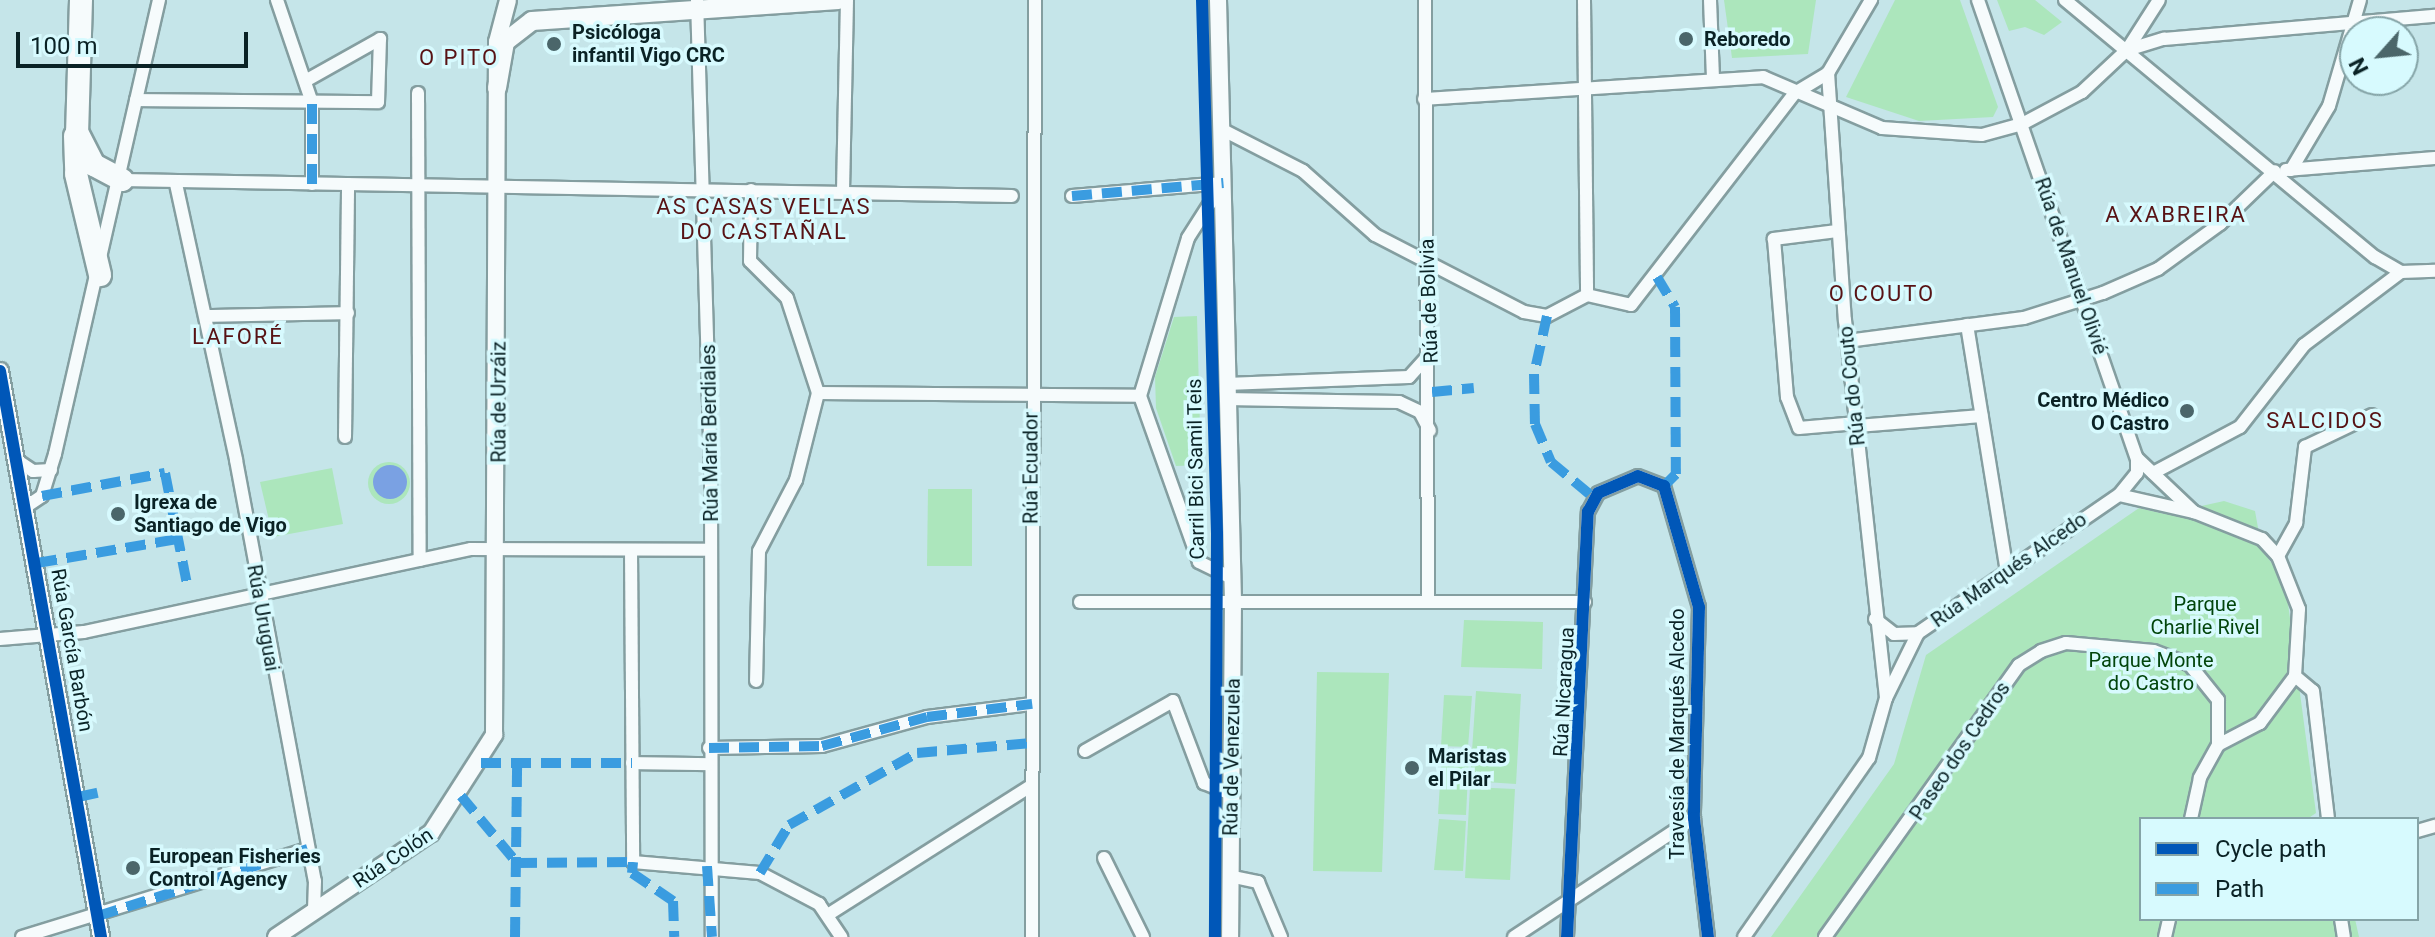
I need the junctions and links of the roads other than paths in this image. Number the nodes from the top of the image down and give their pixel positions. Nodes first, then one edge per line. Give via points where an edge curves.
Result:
1 (81, 0) edge
2 (159, 0) edge
3 (277, 0) edge
4 (508, 0) edge
5 (838, 0) edge
6 (847, 0) edge
7 (1035, 0) edge
8 (1218, 0) edge
9 (1425, 0) edge
10 (1584, 0) edge
11 (1710, 0) edge
12 (1871, 0) edge
13 (1978, 0) edge
14 (2065, 0) edge
15 (2159, 0) edge
16 (697, 5) edge
17 (2339, 25) edge
18 (2127, 50) junction
19 (1828, 73) junction
20 (2339, 74) edge
21 (1713, 78) junction
22 (307, 80) junction
23 (497, 88) junction
24 (1585, 89) junction
25 (418, 93) dead end
26 (1795, 93) junction
27 (1424, 99) junction
28 (136, 100) junction
29 (312, 103) junction
30 (1826, 108) junction
31 (2022, 124) junction
32 (77, 128) junction
33 (1221, 129) junction
34 (2435, 158) edge
35 (2291, 170) junction
36 (2275, 171) junction
37 (122, 180) junction
38 (1223, 183) junction
39 (176, 184) junction
40 (312, 184) junction
41 (348, 184) junction
42 (499, 184) junction
43 (417, 185) junction
44 (706, 189) junction
45 (751, 190) junction
46 (843, 191) junction
47 (1012, 196) dead end
48 (1072, 196) dead end
49 (1837, 231) junction
50 (1427, 256) junction
51 (2435, 271) edge
52 (2401, 272) junction
53 (100, 275) junction
54 (1587, 295) junction
55 (2083, 301) junction
56 (348, 313) junction
57 (206, 316) junction
58 (1967, 325) junction
59 (1847, 341) junction
60 (1431, 348) junction
61 (0, 371) edge
62 (1226, 392) junction
63 (818, 393) junction
64 (1032, 395) junction
65 (1140, 396) junction
66 (3, 398) edge
67 (2372, 415) dead end
68 (1982, 416) junction
69 (1857, 425) junction
70 (1431, 433) junction
71 (345, 437) dead end
72 (2137, 458) junction
73 (18, 461) junction
74 (51, 470) junction
75 (2153, 473) junction
76 (1664, 486) joint
77 (2119, 495) junction
78 (27, 506) junction
79 (2194, 512) junction
80 (500, 548) junction
81 (631, 550) junction
82 (711, 550) junction
83 (2278, 556) junction
84 (420, 560) junction
85 (2006, 567) junction
86 (1232, 578) junction
87 (258, 595) junction
88 (1233, 601) junction
89 (1428, 601) junction
90 (1080, 602) dead end
91 (1585, 602) junction
92 (1873, 616) junction
93 (48, 633) junction
94 (1918, 633) junction
95 (0, 639) edge
96 (2295, 676) junction
97 (756, 681) dead end
98 (1886, 698) junction
99 (1032, 704) junction
100 (2218, 745) junction
101 (709, 748) junction
102 (1085, 751) dead end
103 (632, 763) junction
104 (708, 764) junction
105 (1031, 786) junction
106 (1233, 795) junction
107 (461, 796) joint
108 (2191, 817) edge
109 (2328, 817) edge
110 (1694, 818) junction
111 (308, 849) junction
112 (1104, 858) dead end
113 (707, 866) junction
114 (1229, 876) junction
115 (1570, 900) junction
116 (314, 911) junction
117 (829, 914) junction
118 (98, 916) junction
119 (22, 937) edge
120 (101, 937) edge
121 (276, 937) edge
122 (712, 937) edge
123 (841, 937) edge
124 (1032, 937) edge
125 (1143, 937) edge
126 (1230, 937) edge
127 (1281, 937) edge
128 (1514, 937) edge
129 (1567, 937) edge
130 (1708, 937) edge
131 (1744, 937) edge
132 (1825, 937) edge

1 - 32 highway
2 - 28 street
3 - 22 street
4 - 23 main road, Rúa de Urzáiz
5 - 16 main road
6 - 46 street
7 - 64 street, Rúa Ecuador
8 - 33 main road, Rúa de Venezuela
9 - 27 street, Rúa de Bolivia
10 - 24 street
11 - 21 street
12 - 19 street
13 - 31 street, Rúa de Manuel Olivié
14 - 18 street
15 - 18 street
16 - 23 main road via 532,21 505,42
16 - 44 street, Rúa María Berdiales
17 - 18 street via 2164,39
18 - 31 street via 2082,92
18 - 36 street
19 - 26 street
19 - 30 street, Rúa do Couto
20 - 35 street via 2329,106
21 - 24 street
21 - 26 street via 1763,77
22 - 29 street
22 - 29 street via 380,39 378,102
23 - 42 main road, Rúa de Urzáiz
24 - 27 street
24 - 54 street
25 - 43 street
26 - 30 street
26 - 54 street via 1631,305
27 - 50 street, Rúa de Bolivia
28 - 29 street
28 - 37 street
29 - 40 street
30 - 31 street via 1926,136 1982,135
30 - 49 street, Rúa do Couto
31 - 55 street, Rúa de Manuel Olivié
32 - 37 highway via 94,165
32 - 53 highway via 76,174
33 - 38 main road, Rúa de Venezuela
33 - 50 street via 1303,171 1375,235
34 - 35 street
35 - 36 street
36 - 52 street
36 - 55 street via 2220,224 2158,269
37 - 39 street
37 - 53 street
38 - 48 street
38 - 62 main road, Rúa de Venezuela
38 - 65 street via 1188,238
39 - 40 street
39 - 57 street, Rúa Uruguai
40 - 41 street
41 - 43 street
41 - 56 street
42 - 43 street
42 - 44 street
42 - 80 main road, Rúa de Urzáiz
43 - 84 street
44 - 45 street
44 - 82 street, Rúa María Berdiales
45 - 46 street
45 - 63 street via 750,261 787,298
46 - 47 street
49 - 59 street, Rúa do Couto
49 - 69 street via 1774,239 1787,397 1799,428
50 - 54 street via 1524,312 1547,316
50 - 60 street, Rúa de Bolivia
51 - 52 street
52 - 75 street via 2304,345 2240,427
53 - 74 street
55 - 58 street
55 - 72 street, Rúa de Manuel Olivié
56 - 57 street
56 - 71 street
57 - 87 street, Rúa Uruguai
58 - 59 street
58 - 68 street
59 - 69 street, Rúa do Couto
60 - 62 street via 1425,366 1409,377
60 - 70 street, Rúa de Bolivia
61 - 66 main road, Rúa García Barbón
62 - 70 street via 1399,402 1420,412
62 - 86 main road, Rúa de Venezuela
63 - 64 street
63 - 97 street via 796,480 759,551
64 - 65 street
64 - 99 street, Rúa Ecuador
65 - 86 street via 1199,562
66 - 73 main road, Rúa García Barbón
67 - 83 street via 2305,447 2296,523
68 - 69 street
68 - 85 street
69 - 92 street, Rúa do Couto
70 - 89 street, Rúa de Bolivia
72 - 75 street, Rúa de Manuel Olivié
72 - 77 street, Rúa Marqués Alcedo via 2137,473
73 - 74 street via 33,471
73 - 78 main road, Rúa García Barbón
74 - 78 street via 42,496
75 - 79 street, Rúa de Manuel Olivié
76 - 91 street, Rúa Nicaragua via 1638,476 1594,498
76 - 110 street, Travesía de Marqués Alcedo via 1699,607
77 - 79 street, Rúa de Manuel Olivié
77 - 85 street, Rúa Marqués Alcedo
78 - 93 main road, Rúa García Barbón
79 - 83 street, Rúa de Manuel Olivié via 2262,539
80 - 81 street
80 - 84 street
80 - 107 main road, Rúa de Urzáiz via 494,735
81 - 82 street
81 - 103 street
82 - 101 street, Rúa María Berdiales
83 - 96 street via 2299,609
84 - 87 street
85 - 94 street, Rúa Marqués Alcedo
86 - 88 main road, Rúa de Venezuela
87 - 93 street
87 - 111 street, Rúa Uruguai
88 - 89 street
88 - 90 street
88 - 106 main road, Rúa de Venezuela
89 - 91 street
91 - 115 street, Rúa Nicaragua
92 - 94 street via 1894,634
92 - 98 street, Rúa do Couto
93 - 95 street
93 - 118 main road, Rúa García Barbón
94 - 98 street, Rúa Marqués Alcedo
96 - 100 street via 2260,723
96 - 109 street via 2313,691
98 - 131 street, Rúa Marqués Alcedo via 1861,772
99 - 101 street via 927,717 822,746
99 - 105 street, Rúa Ecuador
100 - 108 street via 2200,778
100 - 132 street, Paseo dos Cedros via 2218,700 2190,665 2154,651 2066,643 2041,651 2009,678 1920,814
101 - 104 street, Rúa María Berdiales
102 - 106 street via 1173,701 1204,783
103 - 104 street
103 - 113 street via 633,862
104 - 113 street, Rúa María Berdiales
105 - 117 street
105 - 124 street, Rúa Ecuador
106 - 114 main road, Rúa de Venezuela
107 - 116 main road, Rúa Colón via 431,833
110 - 115 street
110 - 130 street, Travesía de Marqués Alcedo
111 - 116 street, Rúa Uruguai
111 - 118 street
112 - 125 street
113 - 117 street via 760,873
113 - 122 street, Rúa María Berdiales
114 - 126 main road, Rúa de Venezuela
114 - 127 street via 1258,882
115 - 128 street
115 - 129 street, Rúa Nicaragua
116 - 121 main road, Rúa Colón
117 - 123 street
118 - 119 street
118 - 120 main road, Rúa García Barbón

